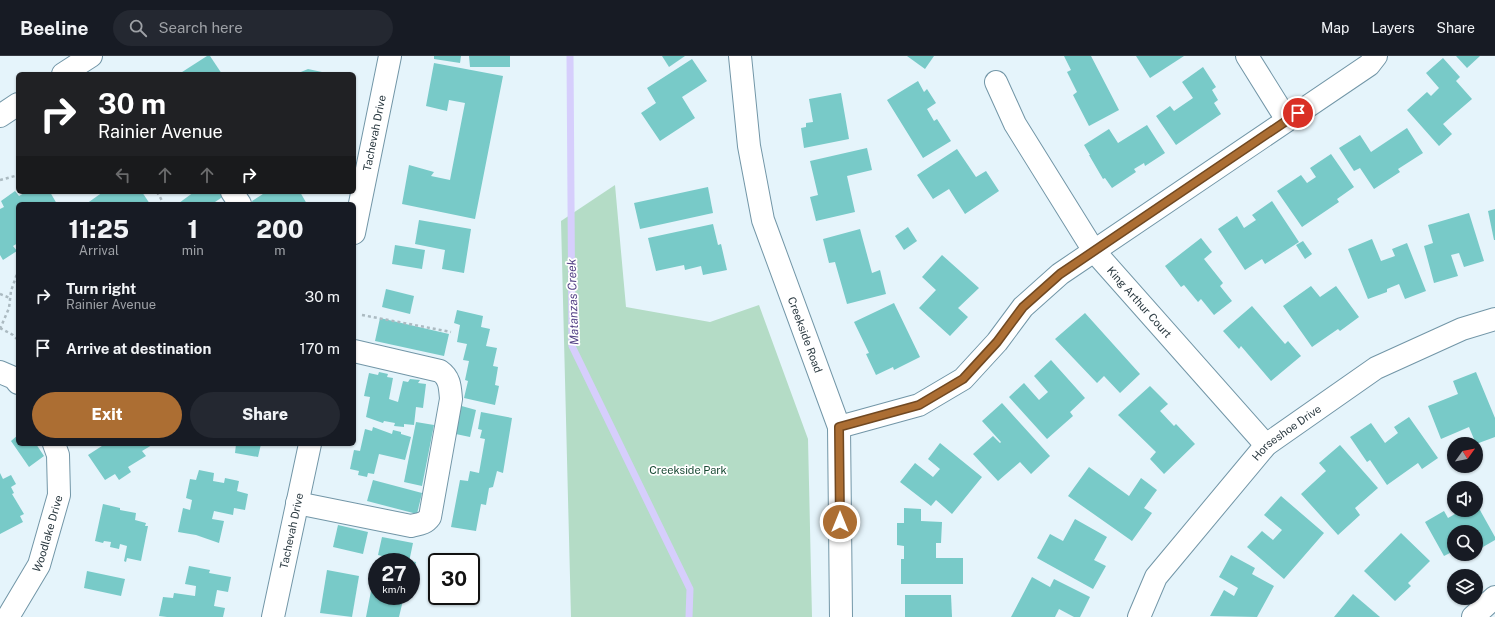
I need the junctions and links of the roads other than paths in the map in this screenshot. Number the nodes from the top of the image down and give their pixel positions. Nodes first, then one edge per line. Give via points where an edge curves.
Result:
1 (91, 56) edge
2 (390, 56) edge
3 (740, 56) edge
4 (1247, 56) edge
5 (1376, 56) edge
6 (67, 72) edge
7 (996, 82) dead end
8 (16, 105) edge
9 (0, 116) edge
10 (1287, 120) junction
11 (356, 224) edge
12 (1094, 251) junction
13 (1495, 319) edge
14 (356, 351) edge
15 (0, 372) edge
16 (16, 380) edge
17 (839, 427) junction
18 (1266, 445) junction
19 (55, 446) edge
20 (310, 446) edge
21 (297, 503) junction
22 (1495, 597) edge
23 (8, 617) edge
24 (273, 617) edge
25 (841, 617) edge
26 (1139, 617) edge
27 (1473, 617) edge

1 - 6 street
2 - 11 street, Tachevah Drive
3 - 17 street, Creekside Road via 749,146 763,220
4 - 10 street
5 - 10 street via 1369,65
7 - 12 street, King Arthur Court via 1015,124
8 - 9 street
10 - 12 street
12 - 17 street via 1060,274 1023,307 997,342 963,379 919,405
12 - 18 street, King Arthur Court
13 - 18 street, Horseshoe Drive via 1462,329 1376,368
14 - 21 street via 440,371 449,380 451,398 430,517 423,524 411,526
15 - 16 street
17 - 25 street, Creekside Road
18 - 26 street, Horseshoe Drive via 1156,577
19 - 23 street, Woodlake Drive via 58,455 59,495 39,565
20 - 21 street, Tachevah Drive
21 - 24 street, Tachevah Drive
22 - 27 street

